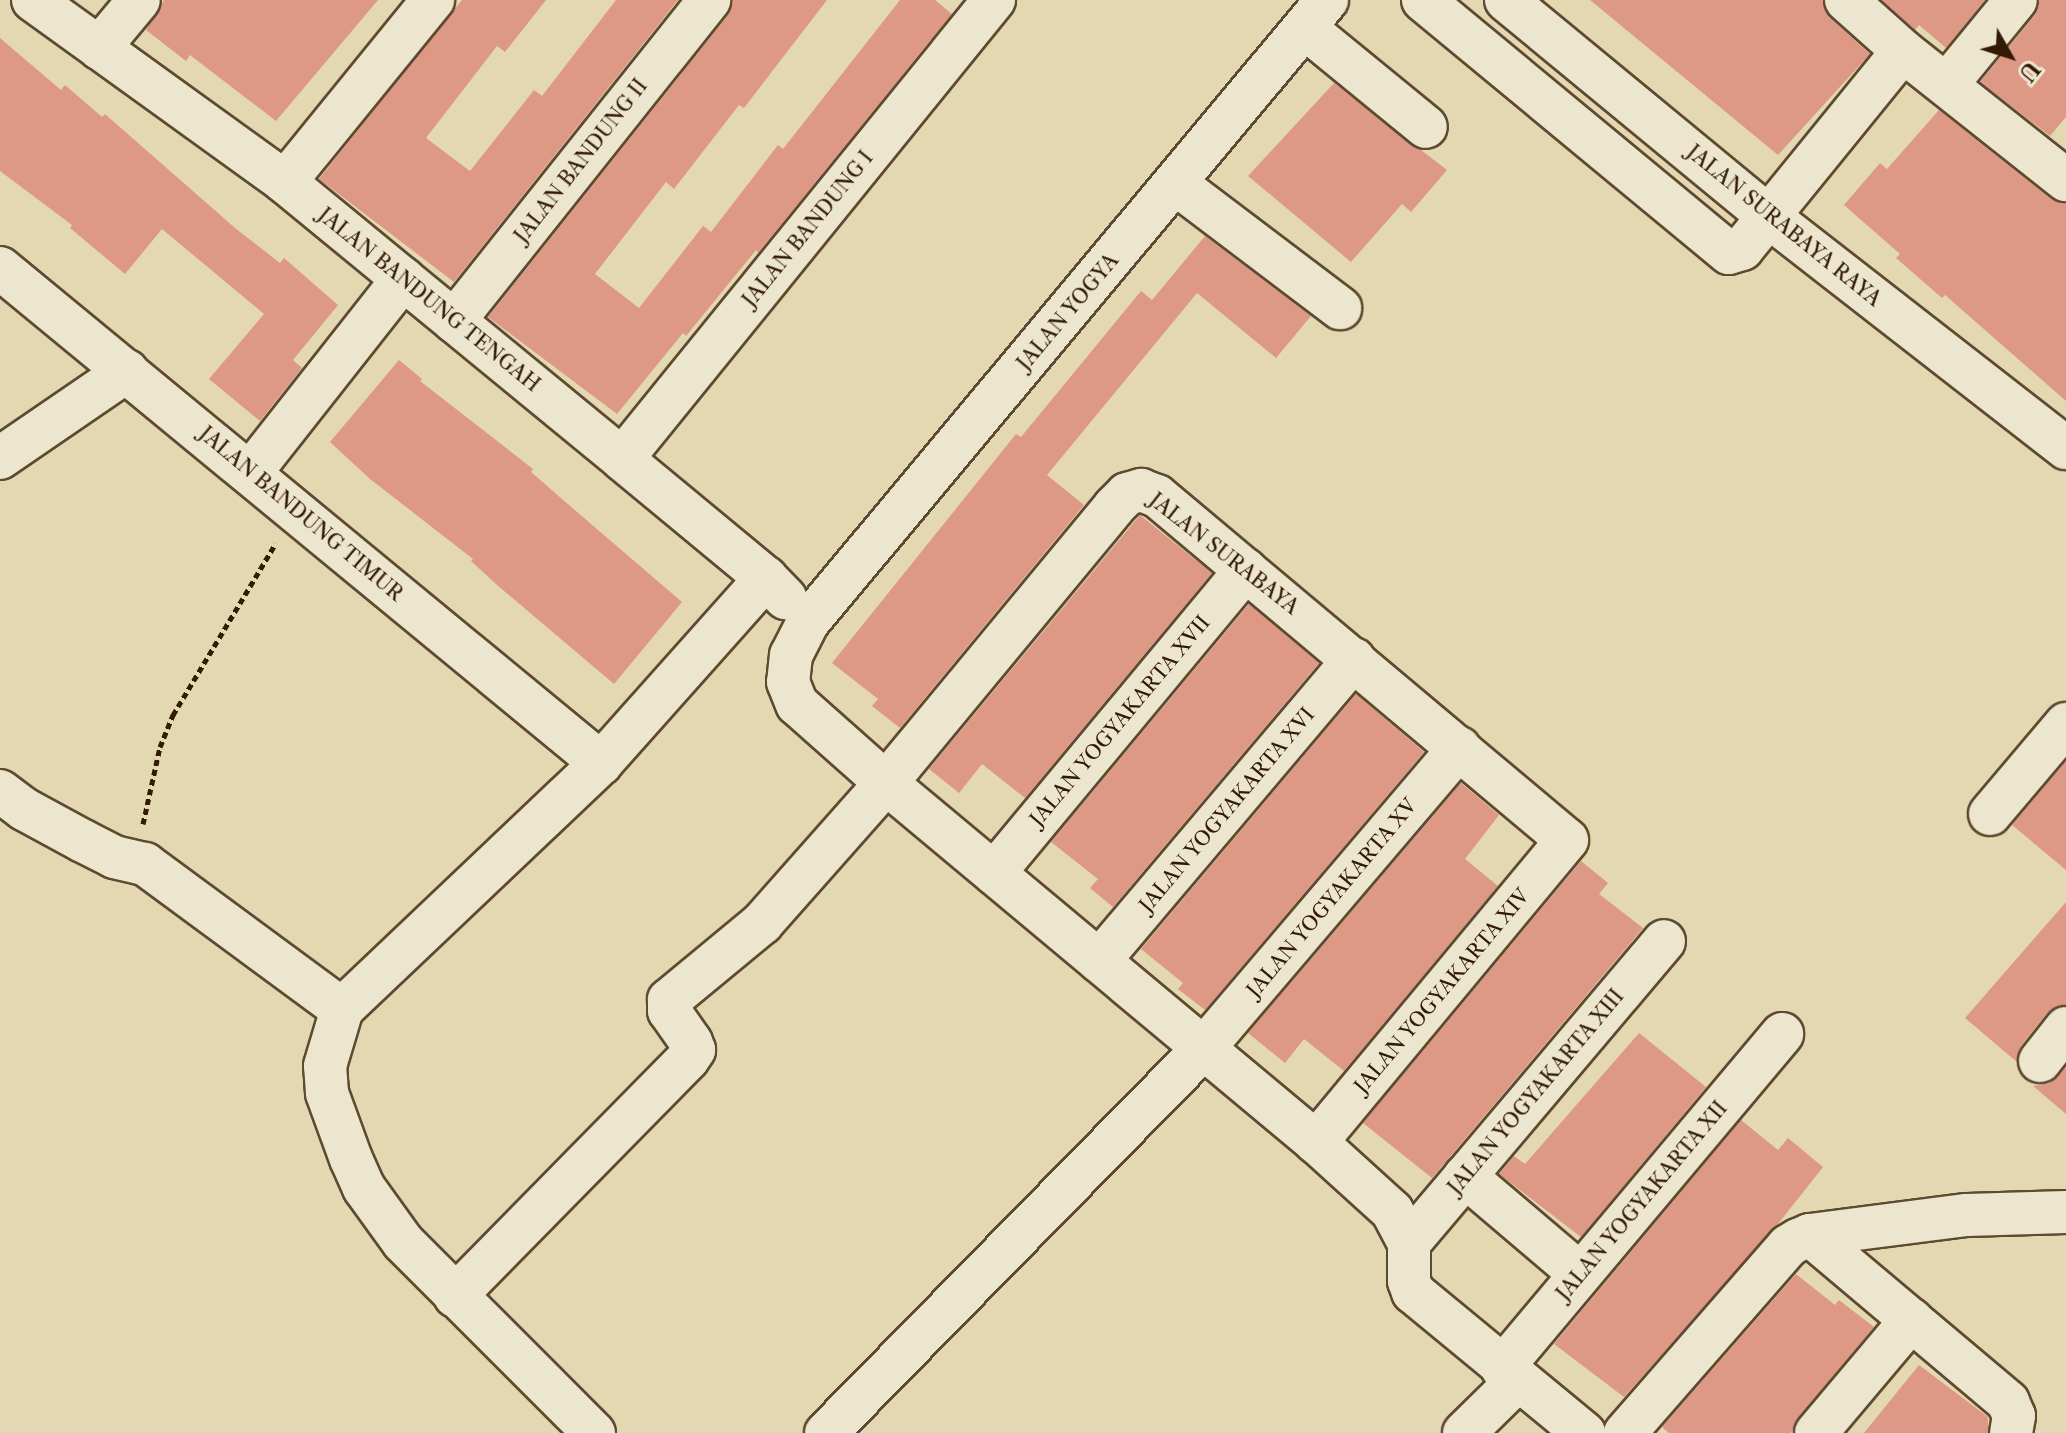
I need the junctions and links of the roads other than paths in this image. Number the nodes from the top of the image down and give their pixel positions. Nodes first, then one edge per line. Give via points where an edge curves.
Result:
1 (33, 0) edge
2 (139, 0) edge
3 (433, 0) edge
4 (709, 0) edge
5 (993, 0) edge
6 (1423, 0) edge
7 (1506, 0) edge
8 (1846, 0) edge
9 (2016, 0) edge
10 (1316, 14) edge
11 (99, 48) junction
12 (1903, 51) junction
13 (1948, 83) junction
14 (1426, 127) dead end
15 (2063, 171) edge
16 (285, 182) junction
17 (1176, 184) junction
18 (1768, 216) junction
19 (0, 268) edge
20 (403, 279) junction
21 (1340, 308) dead end
22 (454, 321) junction
23 (127, 371) junction
24 (2066, 448) edge
25 (0, 458) edge
26 (622, 459) junction
27 (251, 472) junction
28 (1246, 570) junction
29 (766, 578) junction
30 (808, 622) junction
31 (1354, 659) junction
32 (2066, 724) edge
33 (1459, 748) junction
34 (601, 763) junction
35 (886, 783) junction
36 (0, 791) edge
37 (1990, 814) dead end
38 (1567, 840) joint
39 (994, 873) junction
40 (1664, 941) dead end
41 (1099, 961) junction
42 (342, 1009) junction
43 (2066, 1028) edge
44 (1782, 1034) dead end
45 (1204, 1048) junction
46 (2040, 1061) dead end
47 (1316, 1142) junction
48 (1465, 1176) junction
49 (2066, 1212) edge
50 (1810, 1235) junction
51 (1409, 1243) junction
52 (1580, 1274) junction
53 (455, 1296) junction
54 (1911, 1320) junction
55 (1510, 1374) junction
56 (594, 1433) edge
57 (826, 1433) edge
58 (1464, 1433) edge
59 (1584, 1433) edge
60 (1625, 1433) edge
61 (1816, 1433) edge
62 (2011, 1433) edge

1 - 11 street, JALAN BANDUNG TENGAH
2 - 11 street
3 - 16 street
4 - 22 street, JALAN BANDUNG II
5 - 26 street, JALAN BANDUNG I
6 - 18 street via 1729,253 1742,249
7 - 18 street, JALAN SURABAYA RAYA
8 - 12 street
9 - 13 street
10 - 14 street
10 - 17 street, JALAN YOGYA
11 - 16 street, JALAN BANDUNG TENGAH
12 - 13 street
12 - 18 street
13 - 15 street
16 - 20 street, JALAN BANDUNG TENGAH
17 - 21 street
17 - 30 street, JALAN YOGYA
18 - 24 street, JALAN SURABAYA RAYA
19 - 23 street, JALAN BANDUNG TIMUR
20 - 22 street, JALAN BANDUNG TENGAH
20 - 27 street
22 - 26 street, JALAN BANDUNG TENGAH
23 - 25 street
23 - 27 street, JALAN BANDUNG TIMUR
26 - 29 street, JALAN BANDUNG TENGAH
27 - 34 street, JALAN BANDUNG TIMUR
28 - 31 street, JALAN SURABAYA
28 - 35 street, JALAN SURABAYA via 1157,496 1141,490 1127,494
28 - 39 street, JALAN YOGYAKARTA XVII
29 - 30 street, JALAN BANDUNG TENGAH
29 - 34 street
30 - 35 street, JALAN YOGYA via 791,655 788,682 797,704
31 - 33 street, JALAN SURABAYA
31 - 41 street, JALAN YOGYAKARTA XVI
32 - 37 street
33 - 38 street, JALAN SURABAYA
33 - 45 street, JALAN YOGYAKARTA XV
34 - 42 street
35 - 39 street, JALAN YOGYA
35 - 53 street via 762,923 669,1000 669,1011 694,1050 688,1059
36 - 42 street via 104,852 145,864
38 - 47 street, JALAN YOGYAKARTA XIV
39 - 41 street, JALAN YOGYA
40 - 48 street, JALAN YOGYAKARTA XIII
41 - 45 street, JALAN YOGYA
42 - 53 street via 325,1066 327,1093 351,1159 364,1188 403,1242
43 - 46 street
44 - 52 street, JALAN YOGYAKARTA XII
45 - 47 street, JALAN YOGYA
45 - 57 street, JALAN YOGYAKARTA XV
47 - 51 street, JALAN YOGYA via 1392,1211
48 - 51 street, JALAN YOGYAKARTA XIII
48 - 52 street
49 - 50 street via 1967,1215
50 - 54 street
50 - 60 street via 1788,1246
51 - 55 street via 1413,1292
52 - 55 street, JALAN YOGYAKARTA XII
53 - 56 street
54 - 61 street
54 - 62 street via 2008,1402 2014,1416
55 - 58 street, JALAN YOGYAKARTA XII
55 - 59 street

